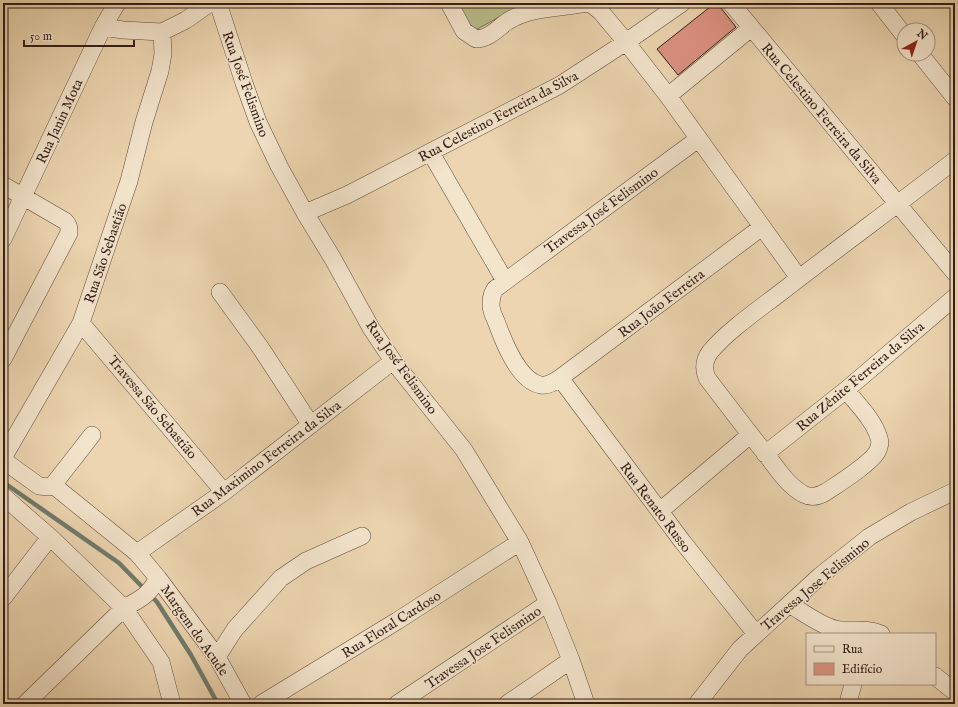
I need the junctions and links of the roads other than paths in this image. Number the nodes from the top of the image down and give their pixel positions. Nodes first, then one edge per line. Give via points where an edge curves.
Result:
1 (117, 3) edge
2 (210, 3) edge
3 (218, 3) edge
4 (449, 3) edge
5 (590, 3) edge
6 (682, 3) edge
7 (731, 3) edge
8 (879, 3) edge
9 (896, 25) edge
10 (103, 27) junction
11 (751, 28) junction
12 (162, 32) junction
13 (626, 42) junction
14 (926, 62) edge
15 (668, 96) junction
16 (955, 98) edge
17 (698, 139) junction
18 (431, 153) junction
19 (955, 160) edge
20 (3, 185) edge
21 (24, 197) junction
22 (899, 204) junction
23 (305, 213) junction
24 (762, 227) junction
25 (3, 240) edge
26 (955, 273) edge
27 (799, 278) junction
28 (505, 281) junction
29 (220, 292) dead end
30 (955, 297) edge
31 (81, 323) junction
32 (3, 359) edge
33 (393, 361) junction
34 (560, 378) junction
35 (846, 390) junction
36 (311, 425) junction
37 (92, 435) dead end
38 (750, 435) junction
39 (765, 454) junction
40 (3, 459) edge
41 (46, 485) junction
42 (955, 491) edge
43 (224, 492) junction
44 (3, 496) edge
45 (660, 511) junction
46 (362, 536) dead end
47 (50, 537) junction
48 (520, 542) junction
49 (137, 553) junction
50 (151, 588) junction
51 (3, 598) edge
52 (548, 603) junction
53 (789, 604) junction
54 (124, 608) junction
55 (875, 633) edge
56 (756, 634) junction
57 (217, 657) junction
58 (571, 660) junction
59 (936, 677) edge
60 (853, 685) edge
61 (955, 692) edge
62 (25, 704) edge
63 (172, 704) edge
64 (243, 704) edge
65 (261, 704) edge
66 (397, 704) edge
67 (508, 704) edge
68 (586, 704) edge
69 (697, 704) edge
70 (850, 704) edge

1 - 10 street, Rua Janin Mota
2 - 12 street via 186,20
3 - 23 street, Rua José Felismino via 258,122
4 - 5 street via 464,31 476,39 485,38 508,21 526,12
5 - 13 street
6 - 13 street, Rua Celestino Ferreira da Silva
7 - 11 street, Rua Celestino Ferreira da Silva
8 - 9 street
10 - 12 street
10 - 21 street, Rua Janin Mota
11 - 15 street
11 - 22 street, Rua Celestino Ferreira da Silva
12 - 31 street, Rua São Sebastião via 163,54 160,71 129,181
13 - 15 street
13 - 18 street, Rua Celestino Ferreira da Silva via 560,85
14 - 16 street
15 - 17 street
17 - 24 street
17 - 28 street, Travessa José Felismino
18 - 23 street, Rua Celestino Ferreira da Silva
18 - 28 street
19 - 22 street
20 - 21 street
21 - 25 street, Rua Janin Mota
21 - 32 street via 65,221 69,225 69,233
22 - 26 street, Rua Celestino Ferreira da Silva
22 - 27 street
23 - 33 street, Rua José Felismino via 371,328
24 - 27 street
24 - 34 street, Rua João Ferreira
27 - 38 street via 728,335 710,352 706,360 704,367 707,378
28 - 34 street, Travessa José Felismino via 493,293 491,306 512,357 534,383 546,385
29 - 36 street
30 - 35 street, Rua Zênite Ferreira da Silva
31 - 40 street, Rua São Sebastião
31 - 43 street, Travessa São Sebastião
33 - 36 street, Rua Maximino Ferreira da Silva
33 - 48 street, Rua José Felismino via 464,450
34 - 45 street, Rua Renato Russo
35 - 39 street, Rua Zênite Ferreira da Silva
35 - 39 street via 870,420 879,438 879,448 870,460 826,492 812,497 791,484
36 - 43 street, Rua Maximino Ferreira da Silva
37 - 41 street
38 - 39 street
38 - 45 street
40 - 41 street
41 - 49 street
42 - 53 street, Travessa Jose Felismino via 911,512 869,537
43 - 49 street, Rua Maximino Ferreira da Silva
44 - 47 street
45 - 56 street, Rua Renato Russo
46 - 57 street via 306,560 281,578 235,629
47 - 51 street
47 - 54 street
48 - 52 street, Rua José Felismino
48 - 65 street, Rua Floral Cardoso
49 - 50 street, Margem do Acude
50 - 54 street
50 - 57 street, Margem do Acude
52 - 58 street, Rua José Felismino
52 - 66 street, Travessa Jose Felismino
53 - 55 street via 833,628
53 - 56 street, Travessa Jose Felismino
54 - 62 street
54 - 63 street via 161,662
56 - 69 street, Travessa Jose Felismino via 740,649
57 - 64 street, Margem do Acude
58 - 67 street
58 - 68 street, Rua José Felismino
59 - 61 street
60 - 70 street

